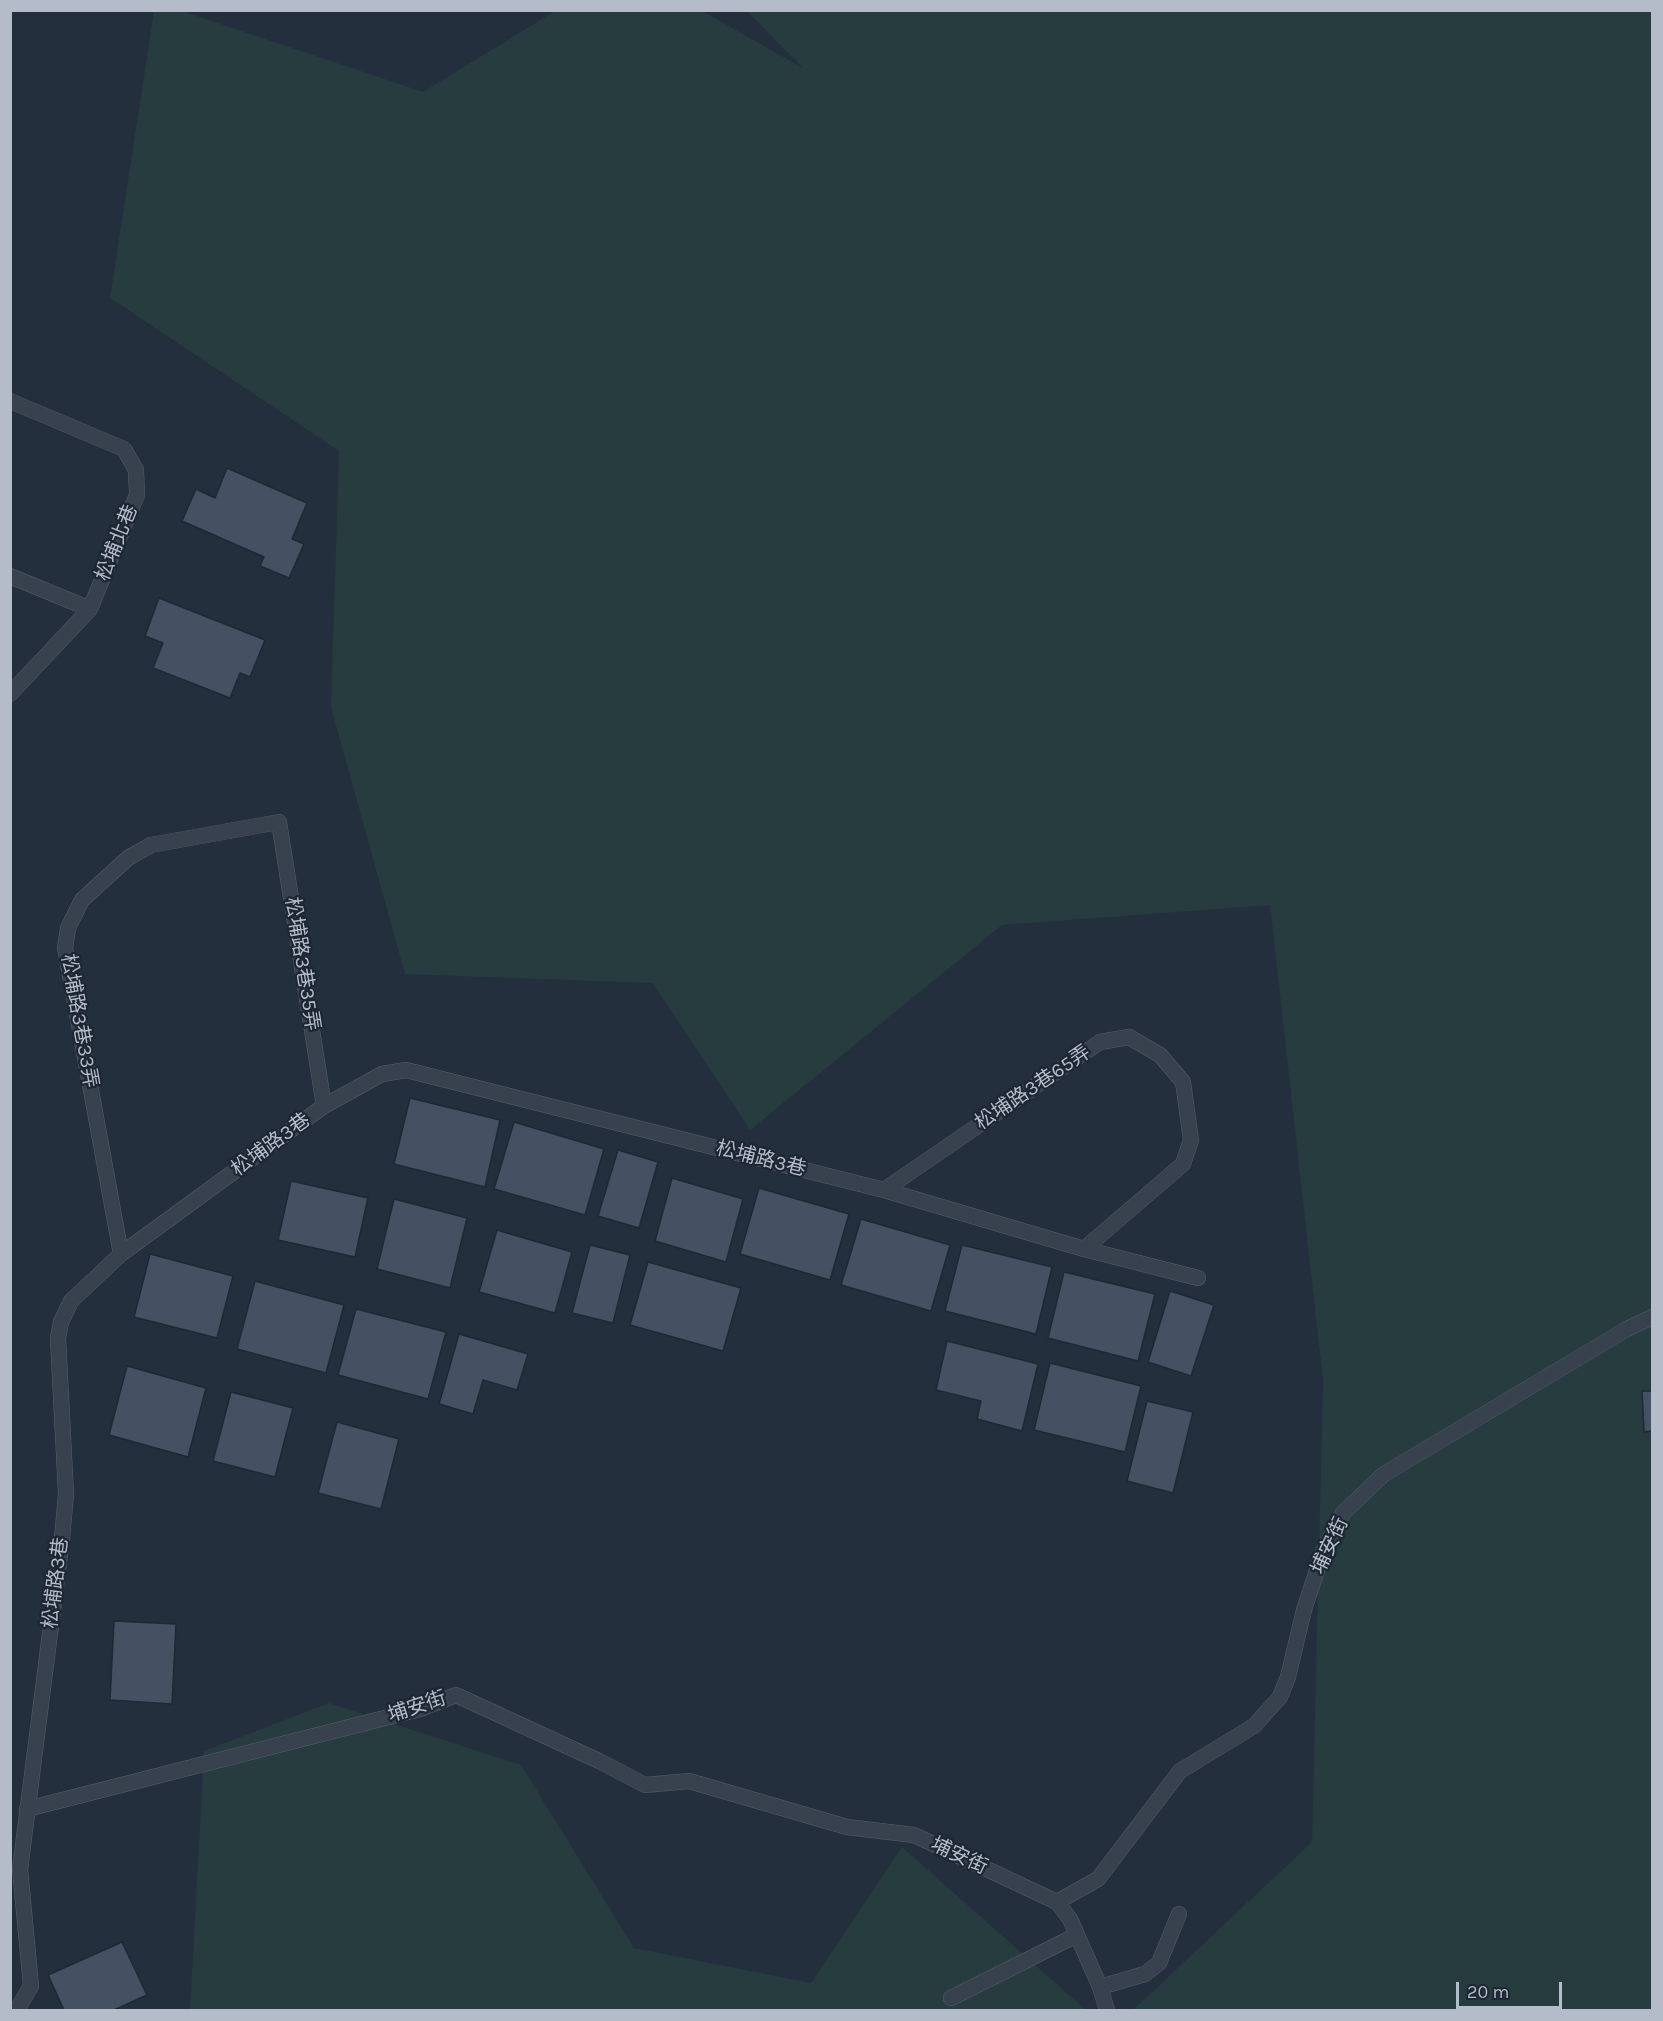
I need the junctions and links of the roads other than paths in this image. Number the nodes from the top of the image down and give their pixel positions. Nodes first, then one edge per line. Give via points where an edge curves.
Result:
1 (10, 401) edge
2 (10, 576) edge
3 (90, 609) junction
4 (10, 694) edge
5 (279, 822) joint
6 (324, 1106) junction
7 (884, 1190) junction
8 (1084, 1249) junction
9 (121, 1254) junction
10 (1198, 1278) dead end
11 (1653, 1317) edge
12 (27, 1809) junction
13 (1057, 1902) junction
14 (1179, 1914) dead end
15 (1077, 1935) junction
16 (1100, 1987) junction
17 (951, 1998) dead end
18 (16, 2010) edge
19 (1107, 2010) edge

1 - 3 lane, 松埔北巷 via 124,449 136,470 137,495
2 - 3 lane
3 - 4 lane, 松埔北巷
5 - 6 lane, 松埔路3巷35弄
5 - 9 lane, 松埔路3巷33弄 via 151,845 128,858 82,900 68,928 65,948
6 - 7 lane, 松埔路3巷 via 381,1074 406,1070
6 - 9 lane, 松埔路3巷
7 - 8 lane, 松埔路3巷
7 - 8 lane, 松埔路3巷65弄 via 1100,1042 1129,1037 1160,1055 1183,1082 1191,1140 1182,1164
8 - 10 lane, 松埔路3巷
9 - 12 lane, 松埔路3巷 via 71,1301 58,1338 66,1494
11 - 13 lane, 埔安街 via 1384,1474 1343,1513 1323,1552 1280,1697 1254,1726 1180,1771 1098,1879
12 - 13 lane, 埔安街 via 420,1709 456,1695 645,1785 689,1781 847,1827 914,1835
12 - 18 lane, 松埔路3巷 via 20,1869 31,1986
13 - 15 lane
14 - 16 lane via 1159,1963 1145,1974
15 - 16 lane
15 - 17 lane
16 - 19 lane

